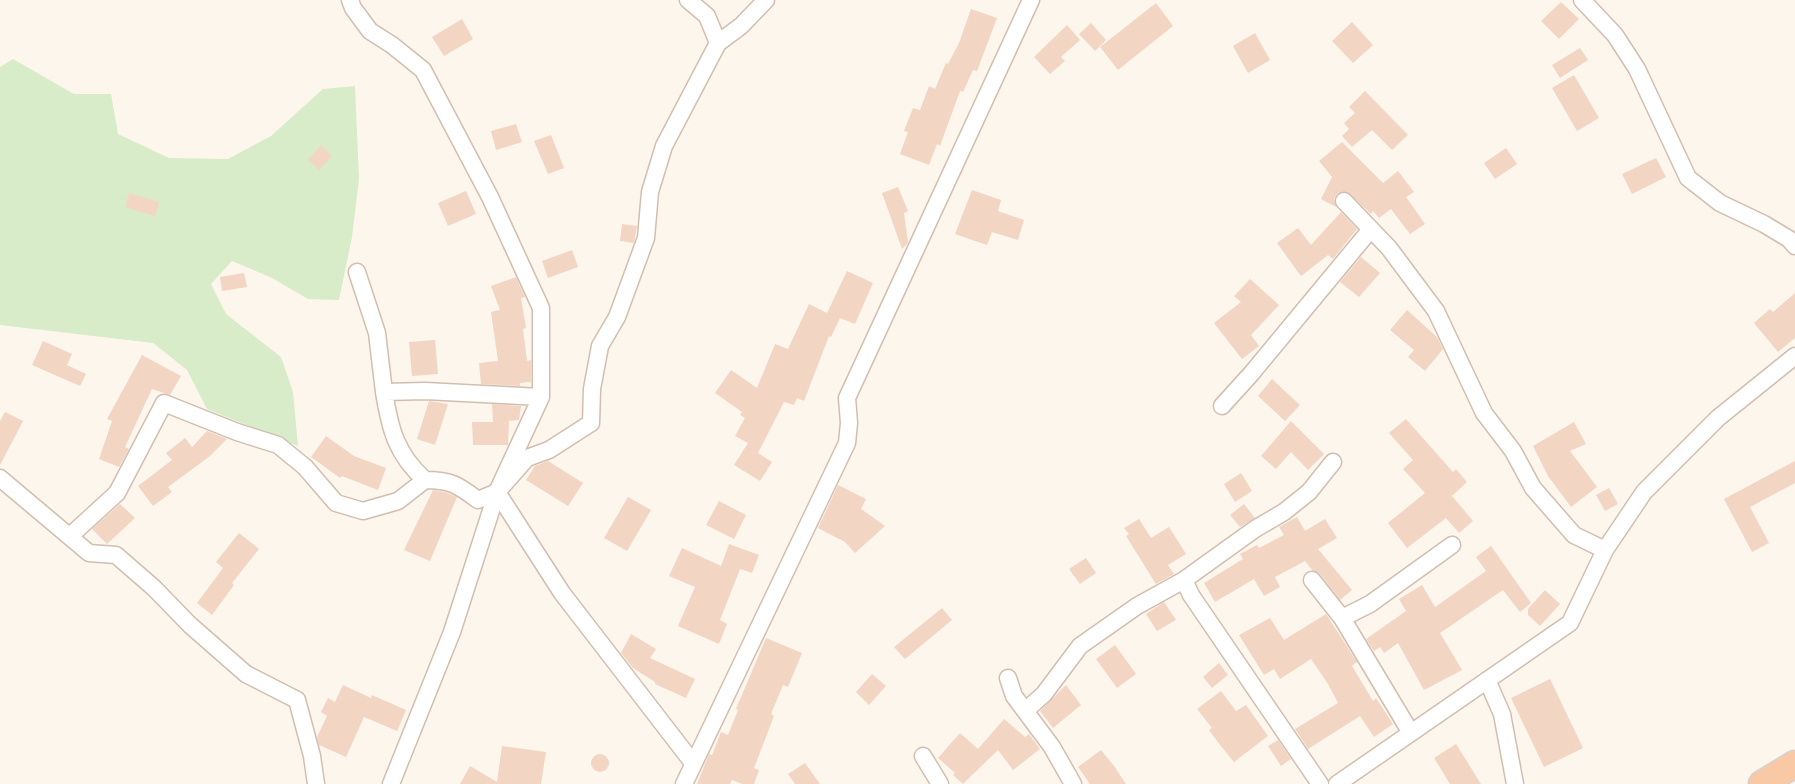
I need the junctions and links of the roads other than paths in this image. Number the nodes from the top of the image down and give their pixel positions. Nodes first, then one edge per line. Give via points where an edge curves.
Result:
1 (350, 0) edge
2 (688, 0) edge
3 (766, 0) edge
4 (1031, 0) edge
5 (1582, 0) edge
6 (718, 43) junction
7 (1344, 201) dead end
8 (1371, 229) junction
9 (1795, 246) edge
10 (357, 272) dead end
11 (1795, 356) edge
12 (384, 392) junction
13 (541, 397) junction
14 (1222, 406) dead end
15 (1334, 462) dead end
16 (0, 478) edge
17 (425, 480) junction
18 (496, 492) junction
19 (70, 536) junction
20 (1452, 545) dead end
21 (1605, 550) junction
22 (1184, 580) junction
23 (1312, 580) dead end
24 (1342, 618) junction
25 (1008, 678) dead end
26 (1487, 680) junction
27 (1025, 711) junction
28 (1410, 733) junction
29 (923, 756) dead end
30 (693, 763) junction
31 (1795, 764) edge
32 (316, 784) edge
33 (391, 784) edge
34 (684, 784) edge
35 (940, 784) edge
36 (1073, 784) edge
37 (1320, 784) edge
38 (1338, 784) edge
39 (1515, 784) edge
40 (1762, 784) edge

1 - 13 street via 370,31 392,44 422,70 490,197 541,308
2 - 6 street via 707,16
3 - 6 street via 741,26
4 - 30 street via 846,398 847,443
5 - 9 street via 1615,35 1637,69 1688,178 1720,203 1764,224
6 - 18 street via 664,146 650,192 646,238 617,317 600,346 592,388 591,423 549,450 527,458
7 - 8 street
8 - 14 street
8 - 21 street via 1436,311 1484,413 1513,451 1533,488 1574,535
10 - 12 street via 377,333
11 - 21 street via 1718,418 1644,492
12 - 13 street
12 - 17 street via 390,429 411,468
13 - 18 street
15 - 22 street via 1308,492 1284,512
16 - 19 street
17 - 18 street via 455,484 478,500
17 - 19 street via 398,501 363,511 336,502 305,467 278,445 164,403 118,493
18 - 30 street via 562,593
18 - 33 street via 452,632
19 - 32 street via 89,553 116,555 246,674 297,700
20 - 24 street via 1370,604
21 - 26 street via 1570,623
22 - 27 street via 1137,606 1080,646 1044,694
22 - 37 street
23 - 24 street
24 - 28 street
25 - 27 street via 1014,696
26 - 28 street
26 - 39 street via 1502,714
27 - 36 street via 1052,747
28 - 38 street
29 - 35 street
30 - 34 street
31 - 40 highway

